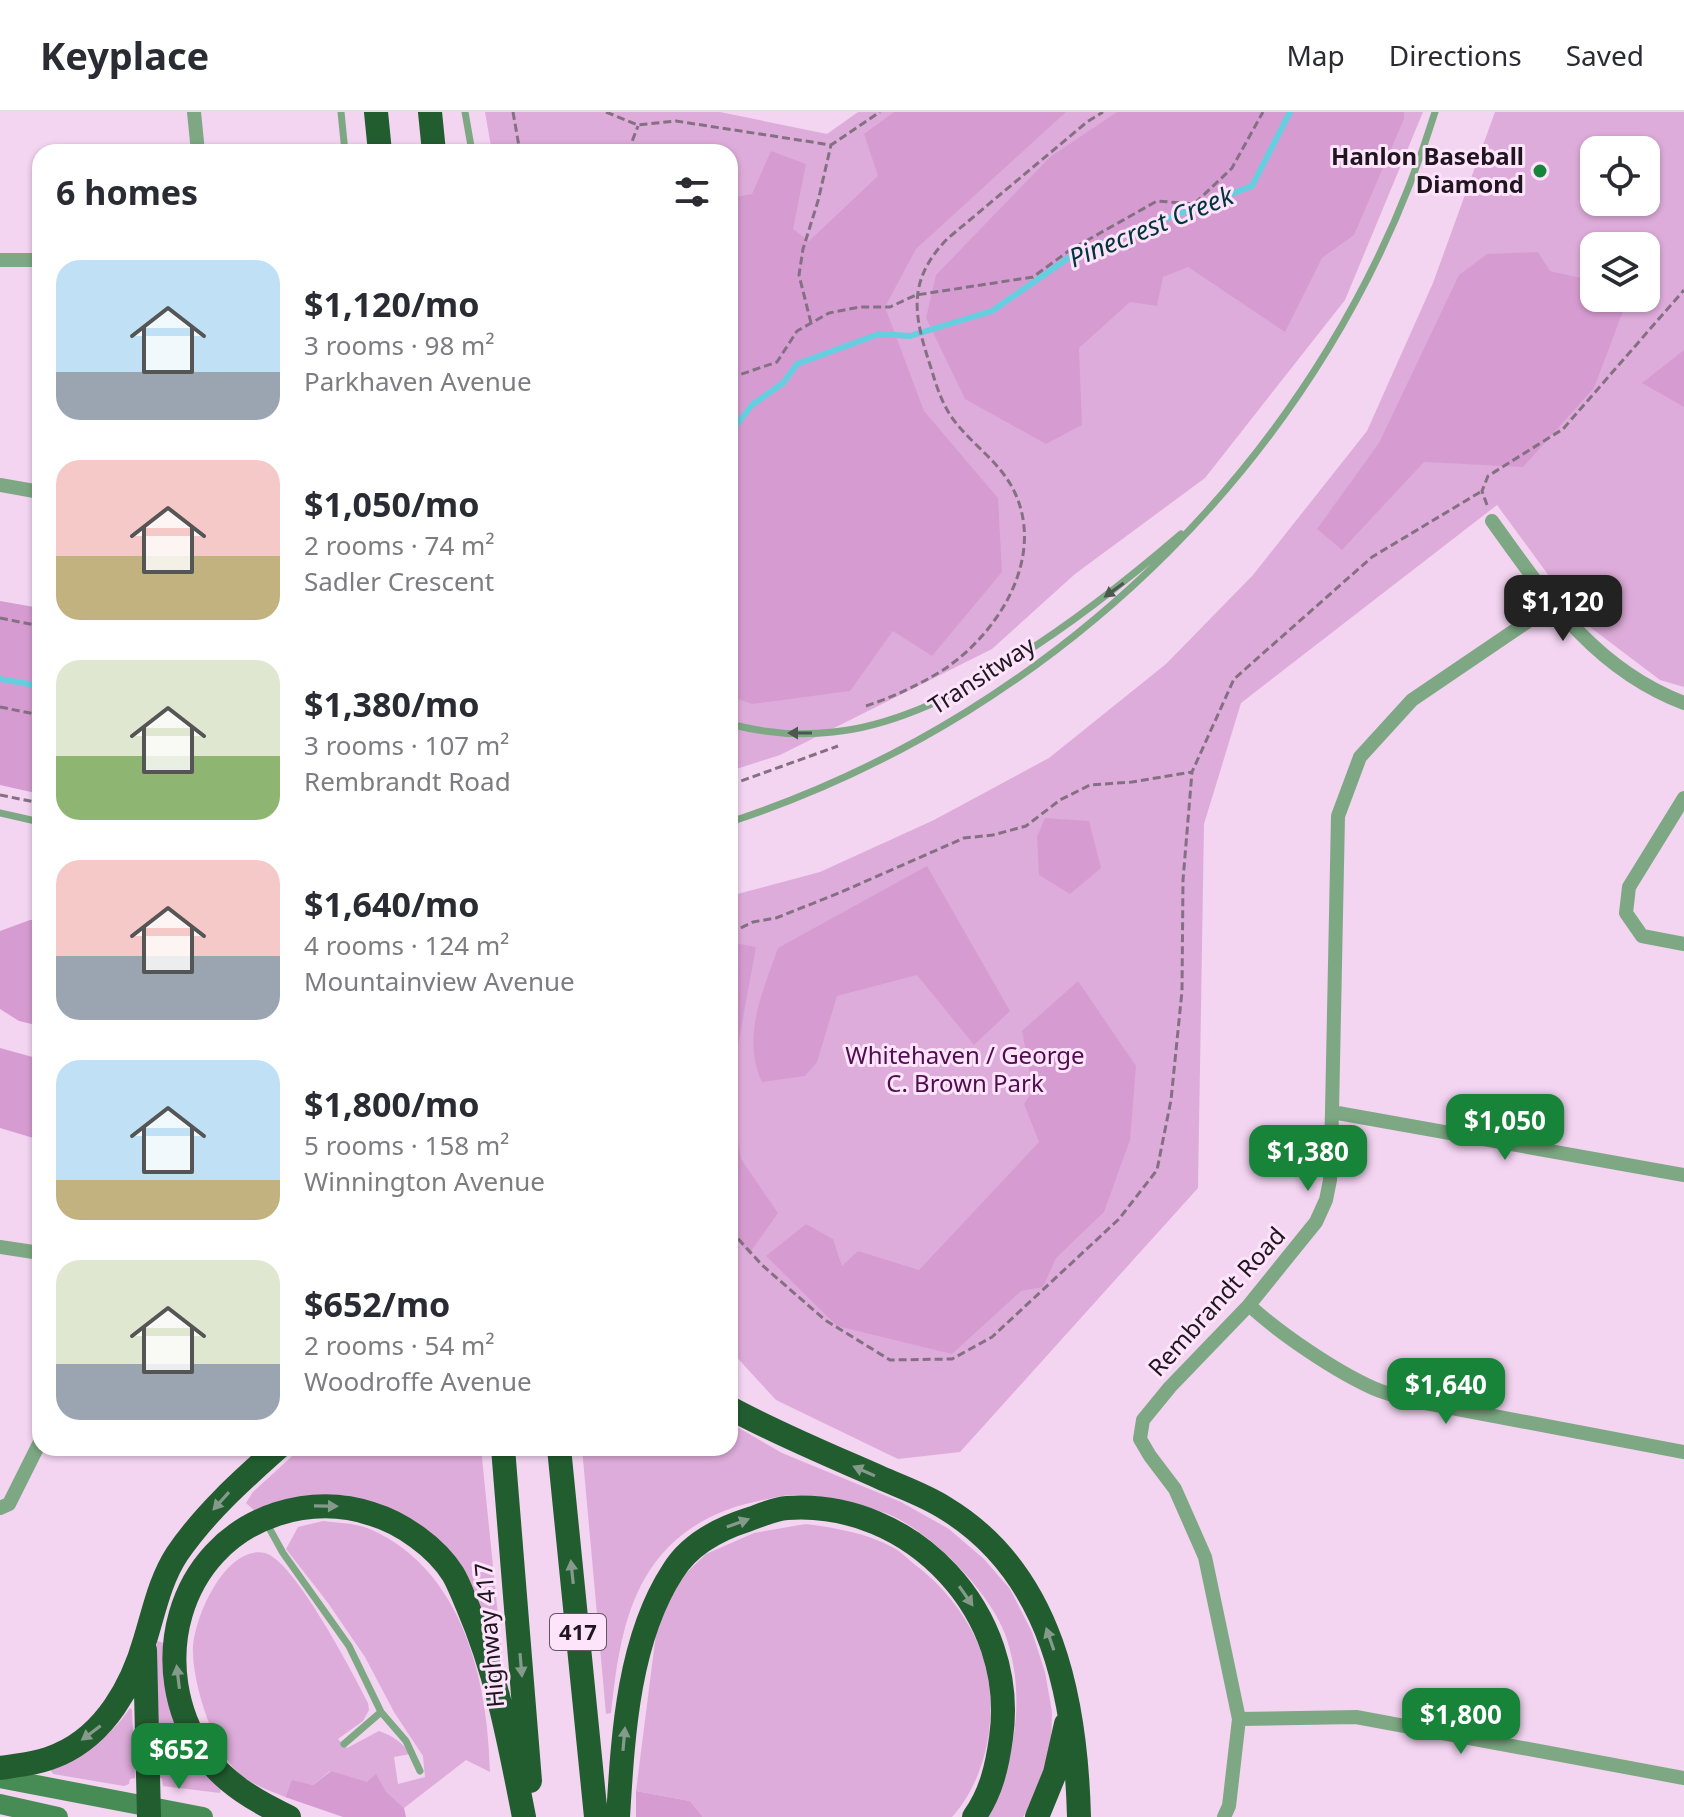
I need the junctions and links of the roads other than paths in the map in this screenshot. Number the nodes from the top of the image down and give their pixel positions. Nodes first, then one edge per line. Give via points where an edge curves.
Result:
1 (194, 112) edge
2 (341, 112) edge
3 (376, 112) edge
4 (430, 112) edge
5 (464, 112) edge
6 (1435, 112) edge
7 (197, 144) edge
8 (344, 144) edge
9 (379, 144) edge
10 (433, 144) edge
11 (469, 144) edge
12 (0, 260) edge
13 (32, 260) edge
14 (0, 485) edge
15 (32, 491) edge
16 (1216, 503) junction
17 (1492, 521) road end
18 (1552, 605) junction
19 (1684, 703) edge
20 (738, 726) edge
21 (1684, 798) edge
22 (0, 813) edge
23 (738, 819) edge
24 (32, 820) edge
25 (1684, 944) edge
26 (1332, 1112) junction
27 (1684, 1175) edge
28 (0, 1247) edge
29 (32, 1252) edge
30 (1249, 1305) junction
31 (738, 1407) edge
32 (1684, 1452) edge
33 (33, 1456) edge
34 (269, 1456) edge
35 (504, 1456) edge
36 (560, 1456) edge
37 (0, 1508) edge
38 (264, 1519) junction
39 (145, 1644) junction
40 (381, 1712) junction
41 (1068, 1714) junction
42 (1239, 1719) junction
43 (344, 1744) dead end
44 (0, 1768) edge
45 (420, 1771) dead end
46 (0, 1778) edge
47 (1684, 1778) edge
48 (0, 1804) edge
49 (149, 1813) edge
50 (58, 1817) edge
51 (203, 1817) edge
52 (289, 1817) edge
53 (524, 1817) edge
54 (533, 1817) edge
55 (596, 1817) edge
56 (618, 1817) edge
57 (974, 1817) edge
58 (1037, 1817) edge
59 (1079, 1817) edge
60 (1224, 1817) edge

1 - 7 street
2 - 8 lane
3 - 9 highway
4 - 10 highway
5 - 11 lane
6 - 16 lane, Transitway via 1405,200 1354,307 1305,386
12 - 13 street
14 - 15 street
16 -> 20 lane, Transitway via 1118,587 1045,639 943,697 835,732 768,732
16 - 23 lane, Transitway via 1123,596 991,697 882,760
17 - 18 street
18 - 19 street via 1599,652 1652,691
18 - 26 street, Rembrandt Road via 1412,700 1360,757 1338,816
21 - 25 street via 1629,887 1626,913 1642,936
22 - 24 lane
26 - 27 street
26 - 30 street, Rembrandt Road via 1326,1200 1316,1222
28 - 29 street
30 - 32 street via 1311,1352 1373,1388 1415,1401
30 - 42 street, Rembrandt Road via 1143,1420 1140,1439 1175,1489 1205,1557
41 -> 31 highway via 1048,1629 1030,1592 997,1551 946,1508 805,1445
33 - 37 street via 9,1504
34 -> 39 highway via 223,1497 176,1556 156,1599
35 -> 54 highway, Highway 417 / 417
55 -> 36 highway, 417
38 - 40 lane via 349,1646
52 -> 38 highway via 229,1782 203,1752 181,1704 176,1668 175,1636 191,1583 235,1534
38 -> 53 highway via 321,1505 366,1512 422,1541 453,1573 480,1636 505,1721
39 -> 44 highway via 123,1693 99,1728 61,1754
39 - 49 highway
40 - 43 lane
40 - 45 lane via 406,1741
41 - 58 highway via 1055,1773
41 - 59 highway
42 - 47 street via 1356,1717
42 - 60 street, Rembrandt Road
46 - 49 main road
48 - 50 main road
49 - 51 main road
56 -> 57 highway via 625,1728 645,1622 674,1568 710,1535 785,1508 823,1509 867,1519 906,1536 941,1564 970,1598 1001,1677 1003,1721 992,1784

